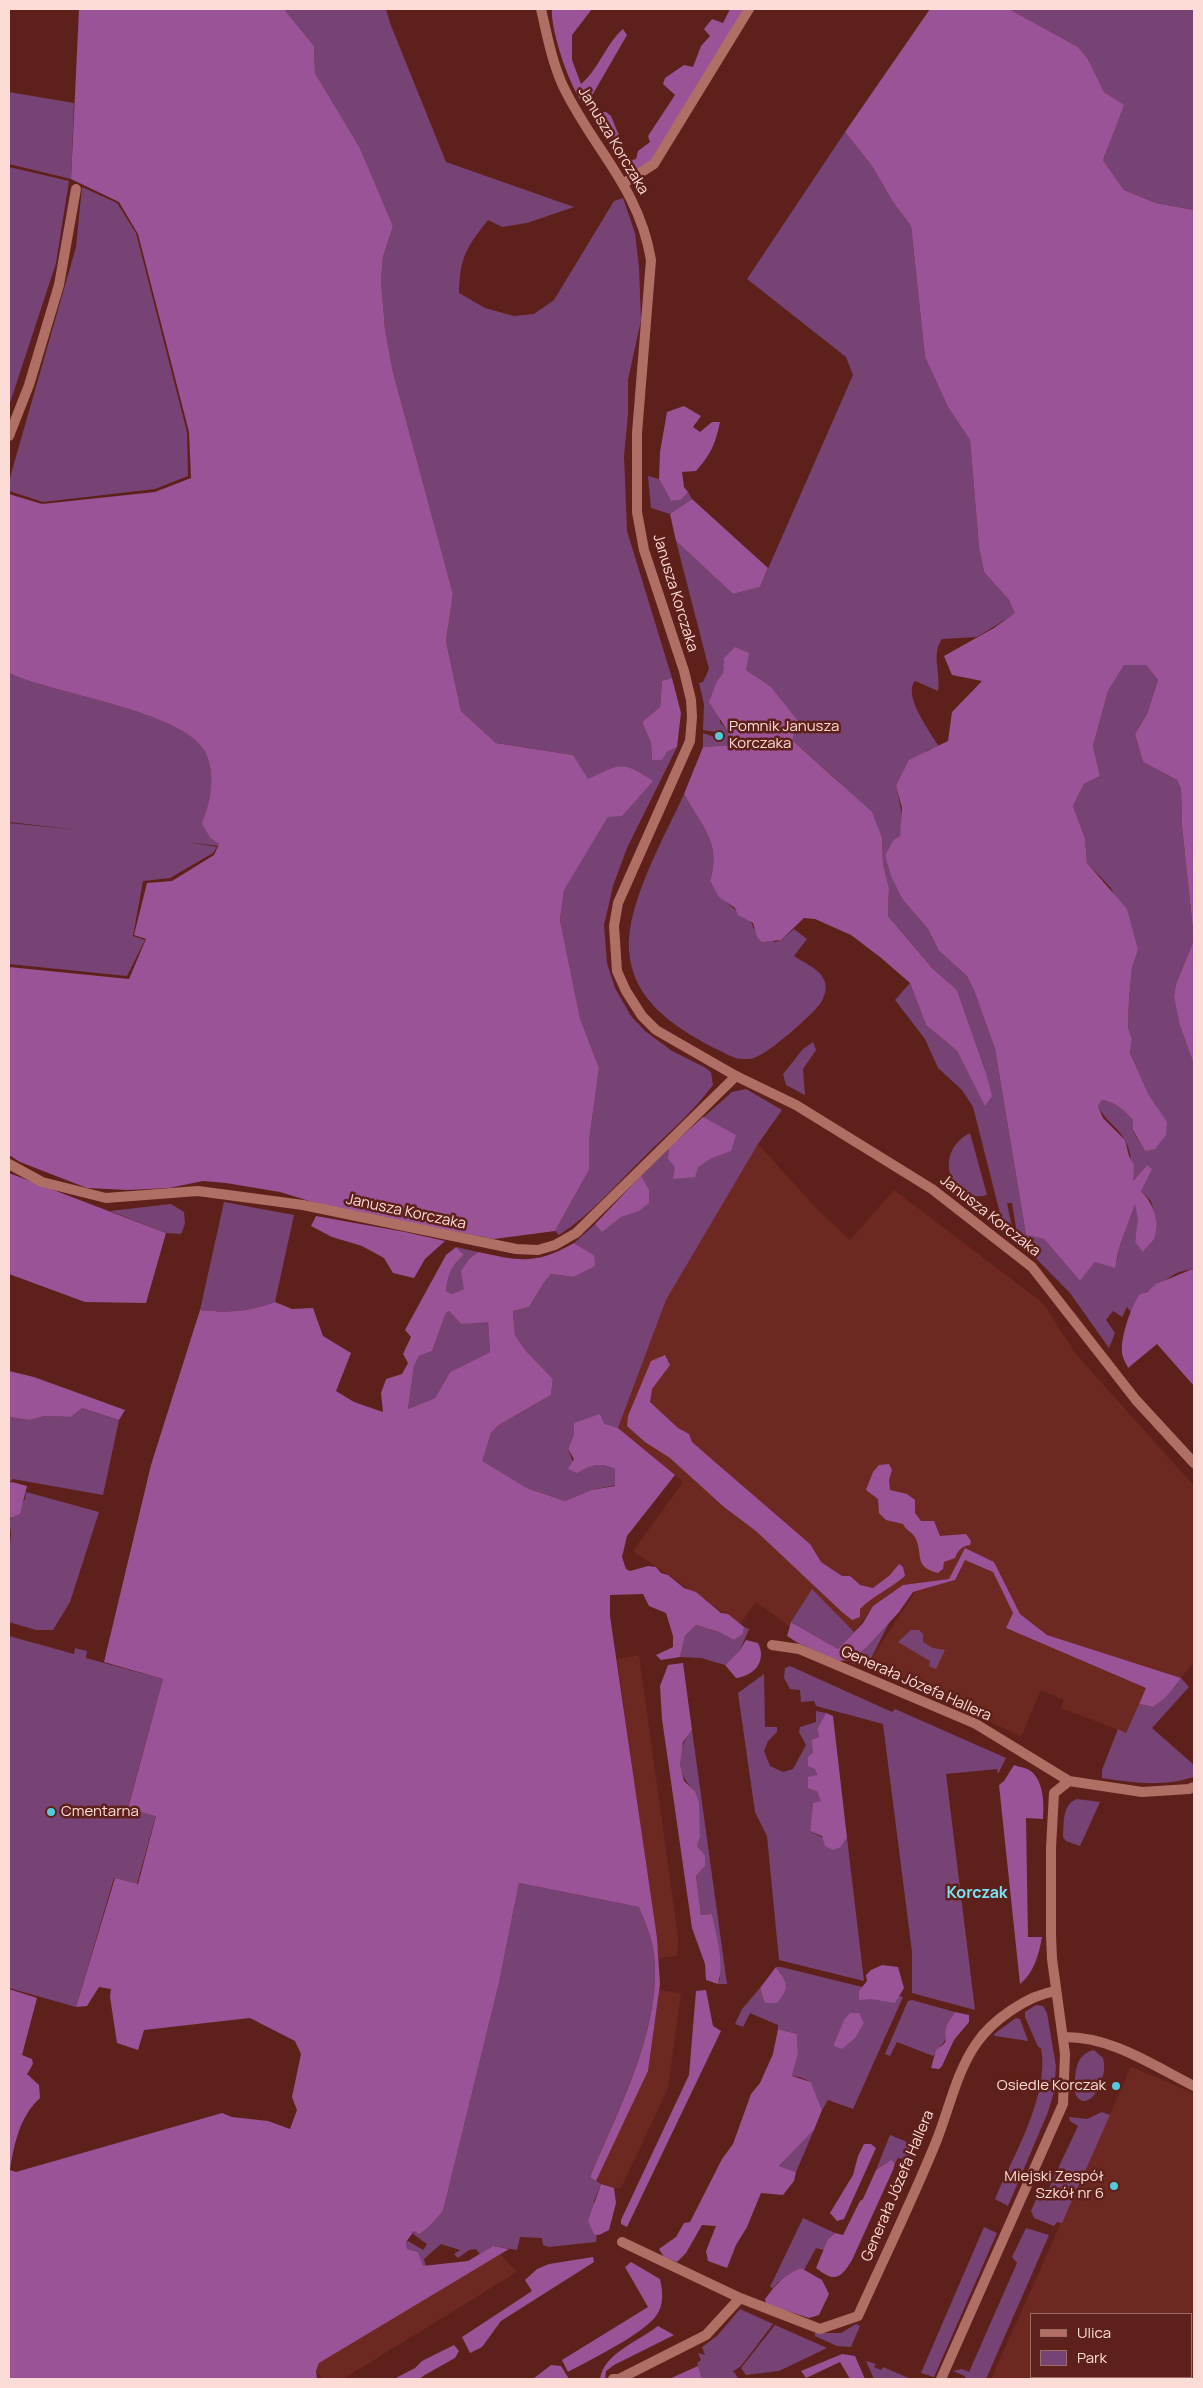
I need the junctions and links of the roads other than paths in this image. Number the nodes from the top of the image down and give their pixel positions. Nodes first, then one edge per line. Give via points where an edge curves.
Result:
1 (541, 9) edge
2 (749, 9) edge
3 (624, 183) junction
4 (76, 189) dead end
5 (9, 436) edge
6 (736, 1076) junction
7 (9, 1164) edge
8 (1194, 1463) edge
9 (772, 1646) dead end
10 (1068, 1781) junction
11 (1194, 1787) edge
12 (1056, 1991) junction
13 (1063, 2037) junction
14 (1194, 2086) edge
15 (622, 2242) dead end
16 (740, 2298) junction
17 (613, 2379) edge
18 (940, 2379) edge

1 - 3 street, Janusza Korczaka via 550,50 563,86
2 - 3 street via 654,164
3 - 6 street, Janusza Korczaka via 647,236 651,260 637,433 637,512 650,569 684,671 692,716 690,741 618,903 614,926 616,963 626,991 642,1016 656,1030
4 - 5 street via 60,285 29,385
6 - 7 street, Janusza Korczaka via 576,1233 556,1245 538,1250 516,1250 453,1238 303,1205 198,1191 106,1198 42,1182
6 - 8 street, Janusza Korczaka via 796,1104 932,1189 1032,1267 1136,1400
9 - 10 street, Generała Józefa Hallera via 799,1649 976,1724
10 - 11 street, Generała Józefa Hallera via 1142,1792
10 - 12 street via 1054,1793 1051,1829 1052,1959
12 - 13 street
12 - 16 street, Generała Józefa Hallera via 1028,1999 976,2043 960,2073 936,2142 858,2316 820,2329
13 - 14 street via 1092,2040 1121,2049
13 - 18 street via 1063,2104
15 - 16 street, Generała Józefa Hallera
16 - 17 street via 706,2335 619,2379

